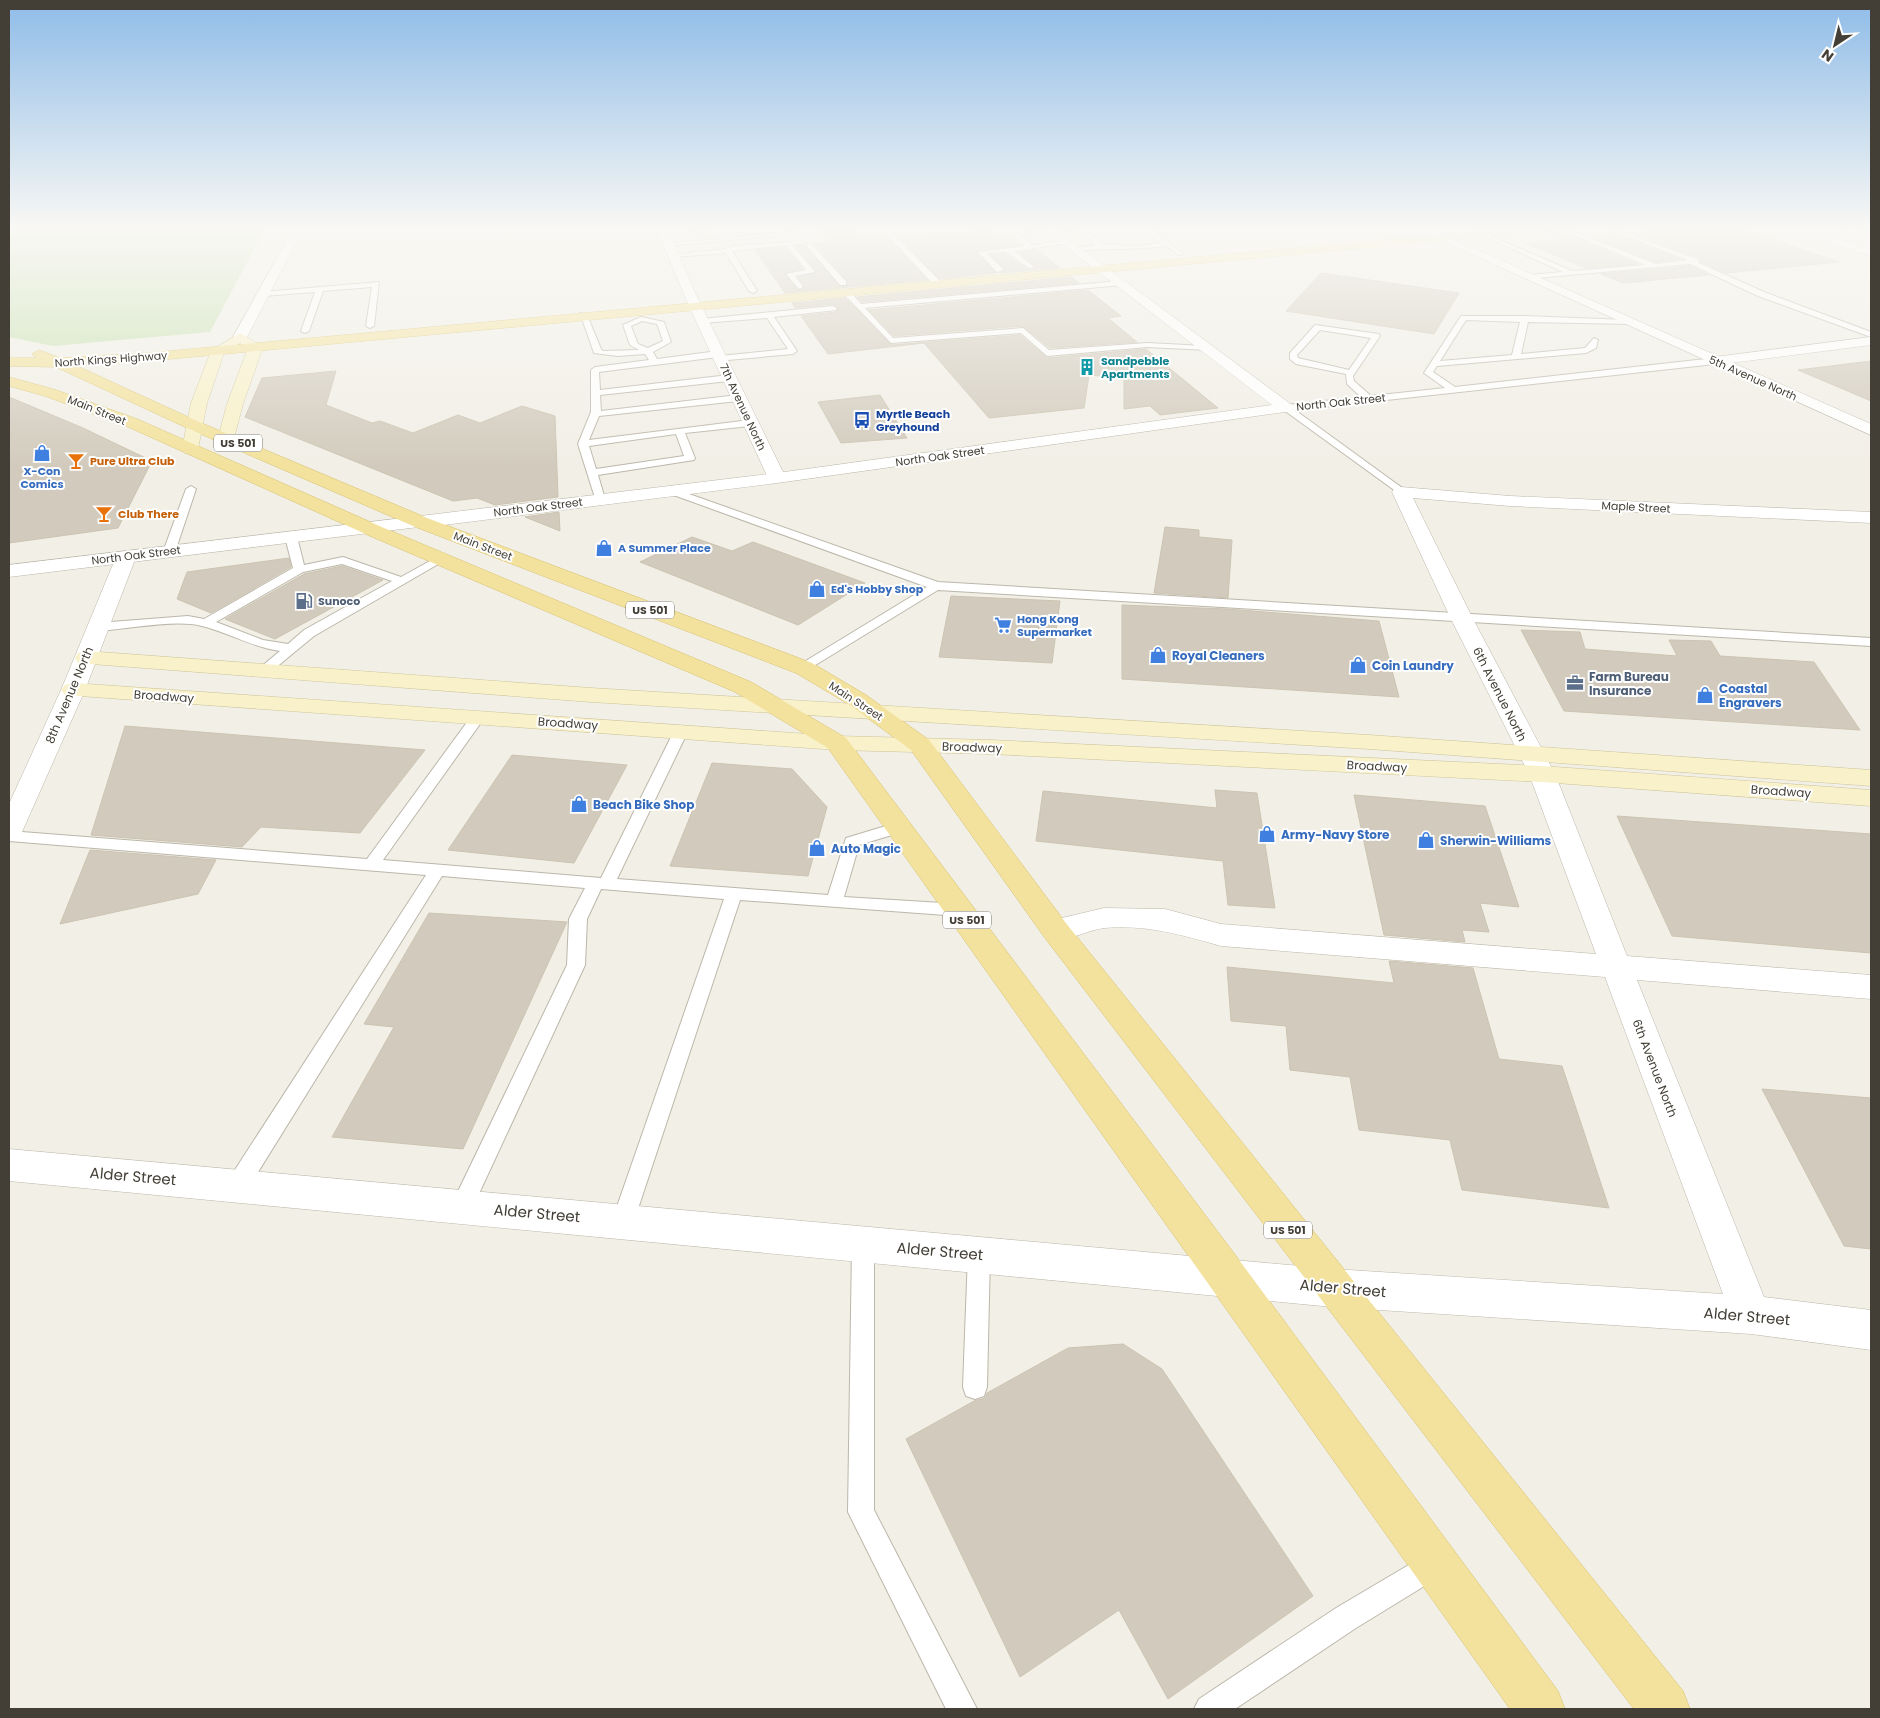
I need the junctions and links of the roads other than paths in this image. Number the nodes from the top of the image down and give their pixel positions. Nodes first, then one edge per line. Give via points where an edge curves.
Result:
1 (256, 307) edge
2 (314, 307) edge
3 (373, 307) edge
4 (612, 307) edge
5 (668, 307) edge
6 (695, 307) edge
7 (860, 307) edge
8 (1151, 307) edge
9 (1595, 307) edge
10 (1796, 307) edge
11 (832, 308) dead end
12 (641, 314) junction
13 (769, 315) junction
14 (583, 316) junction
15 (1525, 318) junction
16 (702, 321) junction
17 (1583, 322) junction
18 (1628, 322) junction
19 (370, 326) junction
20 (305, 331) junction
21 (1871, 335) edge
22 (240, 337) junction
23 (1871, 341) edge
24 (256, 347) junction
25 (1206, 348) junction
26 (218, 350) junction
27 (648, 351) junction
28 (9, 352) edge
29 (39, 354) junction
30 (719, 357) junction
31 (1516, 357) junction
32 (1714, 361) junction
33 (9, 362) edge
34 (654, 362) junction
35 (57, 363) junction
36 (1434, 364) junction
37 (1351, 374) junction
38 (729, 378) junction
39 (9, 381) edge
40 (1454, 390) junction
41 (596, 393) junction
42 (738, 398) junction
43 (1369, 399) junction
44 (1286, 408) junction
45 (595, 414) junction
46 (750, 422) junction
47 (193, 425) junction
48 (1871, 430) edge
49 (679, 431) junction
50 (226, 438) junction
51 (583, 444) junction
52 (190, 449) junction
53 (591, 472) junction
54 (776, 478) junction
55 (191, 489) dead end
56 (672, 491) junction
57 (1402, 492) junction
58 (600, 499) junction
59 (1871, 517) edge
60 (420, 522) junction
61 (368, 528) junction
62 (291, 537) junction
63 (169, 552) junction
64 (126, 557) junction
65 (441, 559) junction
66 (300, 569) junction
67 (9, 571) edge
68 (316, 576) dead end
69 (402, 581) junction
70 (936, 586) junction
71 (268, 587) junction
72 (284, 592) dead end
73 (239, 604) junction
74 (252, 609) dead end
75 (327, 610) dead end
76 (340, 616) junction
77 (1461, 617) junction
78 (206, 623) junction
79 (98, 627) junction
80 (295, 628) dead end
81 (309, 634) junction
82 (1871, 642) edge
83 (289, 648) junction
84 (86, 658) junction
85 (804, 668) junction
86 (263, 671) junction
87 (73, 690) junction
88 (775, 706) junction
89 (874, 711) junction
90 (478, 717) junction
91 (681, 731) junction
92 (837, 743) junction
93 (920, 745) junction
94 (1536, 764) junction
95 (1871, 778) edge
96 (1871, 798) edge
97 (899, 827) junction
98 (9, 832) edge
99 (9, 836) edge
100 (371, 865) junction
101 (438, 870) junction
102 (601, 883) junction
103 (734, 894) junction
104 (834, 902) junction
105 (959, 910) junction
106 (1055, 930) junction
107 (1616, 966) junction
108 (1871, 987) edge
109 (9, 1165) edge
110 (237, 1186) junction
111 (462, 1206) junction
112 (623, 1221) junction
113 (863, 1245) junction
114 (979, 1254) junction
115 (1228, 1277) junction
116 (1333, 1288) junction
117 (1750, 1315) junction
118 (1871, 1330) edge
119 (975, 1387) dead end
120 (1436, 1563) junction
121 (962, 1709) edge
122 (1209, 1709) edge
123 (1540, 1709) edge
124 (1665, 1709) edge

1 - 22 street
2 - 20 lane
3 - 19 lane
4 - 19 main road, North Kings Highway
5 - 12 main road, North Kings Highway
6 - 16 street, 7th Avenue North
7 - 25 lane via 891,341 1023,330 1047,354 1147,345
8 - 25 street, 6th Avenue North
9 - 18 street, 5th Avenue North
10 - 21 lane
11 - 13 lane
12 - 14 main road, North Kings Highway
12 - 27 lane via 627,325 634,345
12 - 27 lane via 660,322 667,342
13 - 16 lane
13 - 30 lane via 793,351
14 - 24 main road, North Kings Highway
14 - 27 lane via 597,352
15 - 17 lane
15 - 31 lane
15 - 36 lane via 1464,318
16 - 30 street, 7th Avenue North
17 - 18 lane
17 - 31 lane via 1597,328 1592,348
18 - 32 street, 5th Avenue North
19 - 20 main road, North Kings Highway
20 - 22 main road, North Kings Highway
22 - 24 main road
22 - 26 main road
22 - 29 main road, North Kings Highway
23 - 32 street, North Oak Street
24 - 26 main road, North Kings Highway
24 - 50 main road
25 - 44 street, 6th Avenue North
26 - 35 main road, North Kings Highway
26 - 47 main road
27 - 34 lane
28 - 29 main road, North Kings Highway
29 - 35 main road, Main Street / US 501
30 - 34 lane
30 - 38 street, 7th Avenue North
31 - 36 lane
32 - 40 lane, North Oak Street
32 - 48 street, 5th Avenue North
33 - 35 main road, North Kings Highway
34 - 41 lane via 595,370
35 - 47 main road, Main Street / US 501
36 - 40 lane via 1428,373
37 - 37 lane via 1376,336 1318,327 1293,355 1299,362
37 - 43 lane via 1350,382
38 - 41 lane
38 - 42 street, 7th Avenue North
39 - 52 main road, Main Street / US 501 via 51,392
40 - 43 lane, North Oak Street
41 - 45 lane
42 - 45 lane
42 - 46 street, 7th Avenue North
43 - 44 lane, North Oak Street
44 - 54 street, North Oak Street
44 - 57 lane, 6th Avenue North
45 - 51 lane
46 - 49 lane
46 - 54 street, 7th Avenue North
47 - 50 main road, Main Street / US 501
47 - 52 main road
49 - 51 lane
49 - 53 lane via 690,458
50 - 60 main road, Main Street / US 501
51 - 53 lane
52 - 61 main road, Main Street / US 501
53 - 58 lane
54 - 56 street, North Oak Street
55 - 63 lane
56 - 58 street, North Oak Street
56 - 70 lane
57 - 59 street, Maple Street via 1510,501
57 - 77 street, 6th Avenue North
58 - 60 street, North Oak Street
60 - 61 street, North Oak Street
60 - 85 main road, Main Street / US 501
61 - 62 street, North Oak Street
61 - 65 main road, Main Street / US 501
62 - 63 street, North Oak Street
62 - 66 lane
63 - 64 street, North Oak Street
64 - 67 street, North Oak Street
64 - 79 street, 8th Avenue North
65 - 69 lane
65 - 88 main road, Main Street / US 501 via 743,687
66 - 68 lane
66 - 69 lane via 343,560
66 - 71 lane
69 - 76 lane via 363,597
70 - 77 lane
70 - 85 lane
71 - 72 lane
71 - 73 lane
73 - 74 lane
73 - 78 lane
75 - 76 lane
76 - 81 lane
77 - 82 lane
77 - 94 street, 6th Avenue North
78 - 79 lane via 188,620
78 - 83 lane via 260,644
79 - 84 street, 8th Avenue North
80 - 81 lane
81 - 83 lane
83 - 86 lane
84 - 86 main road, Broadway
84 - 87 street, 8th Avenue North
85 - 89 main road, Main Street / US 501
86 - 88 main road, Broadway
87 - 90 main road, Broadway
87 - 98 street, 8th Avenue North
88 - 89 main road, Broadway
88 - 92 main road, Main Street / US 501
89 - 93 main road, Main Street / US 501
89 - 94 main road, Broadway
90 - 91 main road, Broadway
90 - 100 lane
91 - 92 main road, Broadway
91 - 102 lane
92 - 93 main road, Broadway
92 - 97 main road, US 501
93 - 94 main road, Broadway
93 - 106 main road, US 501
94 - 95 main road, Broadway
94 - 96 main road, Broadway
94 - 107 street, 6th Avenue North
97 - 104 lane via 852,842
97 - 105 main road, US 501
99 - 100 lane
100 - 101 lane
101 - 102 lane
101 - 110 lane
102 - 103 lane
102 - 111 lane via 578,919 576,964
103 - 104 lane
103 - 112 lane
104 - 105 lane
105 - 115 main road, US 501
106 - 107 street via 1104,918 1165,920 1221,935
106 - 116 main road, US 501
107 - 108 street
107 - 117 street, 6th Avenue North
109 - 110 street, Alder Street
110 - 111 street, Alder Street
111 - 112 street, Alder Street
112 - 113 street, Alder Street
113 - 114 street, Alder Street
113 - 121 lane via 861,1512
114 - 115 street, Alder Street
114 - 119 lane
115 - 116 street, Alder Street
115 - 120 main road, US 501
116 - 117 street, Alder Street
116 - 124 main road, US 501
117 - 118 street, Alder Street
120 - 122 lane
120 - 123 main road, US 501

